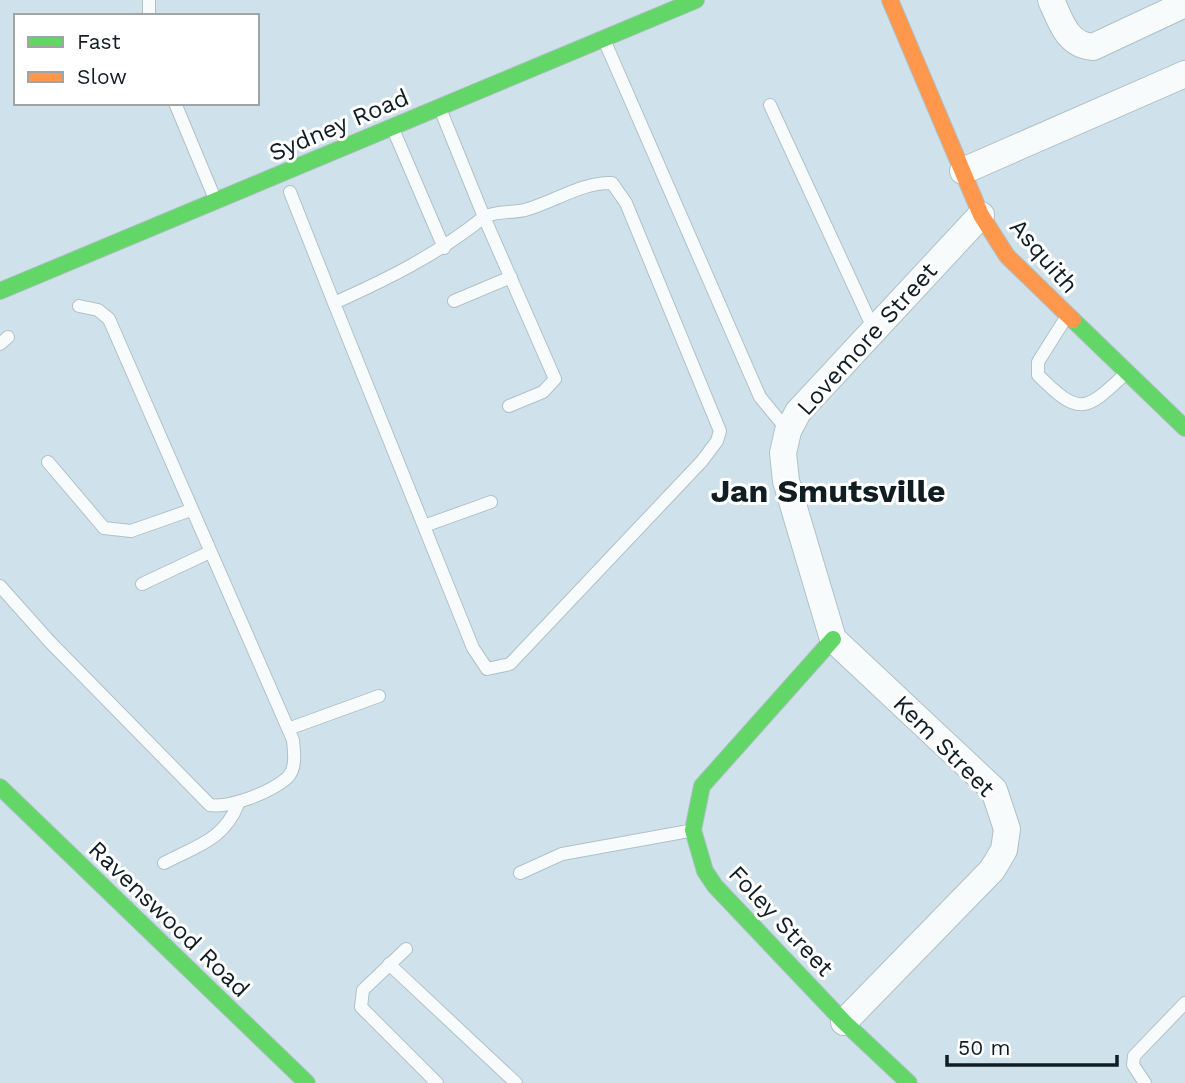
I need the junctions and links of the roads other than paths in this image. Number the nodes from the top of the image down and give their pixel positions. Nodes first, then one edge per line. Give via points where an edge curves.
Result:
1 (696, 0) edge
2 (890, 0) edge
3 (1051, 0) edge
4 (1185, 4) edge
5 (604, 39) junction
6 (1185, 74) edge
7 (769, 104) dead end
8 (176, 105) edge
9 (439, 107) junction
10 (393, 127) junction
11 (963, 171) junction
12 (290, 192) dead end
13 (216, 202) junction
14 (981, 215) junction
15 (484, 217) junction
16 (444, 248) junction
17 (510, 277) junction
18 (0, 291) edge
19 (454, 301) dead end
20 (334, 303) junction
21 (79, 306) dead end
22 (1067, 316) junction
23 (873, 330) junction
24 (1127, 373) junction
25 (509, 406) dead end
26 (1185, 428) edge
27 (788, 431) junction
28 (48, 462) dead end
29 (491, 502) dead end
30 (191, 510) junction
31 (424, 526) junction
32 (209, 552) junction
33 (142, 584) dead end
34 (0, 586) edge
35 (833, 639) junction
36 (379, 696) dead end
37 (288, 729) junction
38 (0, 787) edge
39 (238, 804) junction
40 (693, 830) junction
41 (164, 863) dead end
42 (520, 873) dead end
43 (406, 949) dead end
44 (389, 964) junction
45 (1185, 1003) edge
46 (844, 1022) junction
47 (307, 1083) edge
48 (437, 1083) edge
49 (516, 1083) edge
50 (909, 1083) edge
51 (1145, 1083) edge

1 - 5 street, Sydney Road
2 - 11 street, Asquith
3 - 4 street via 1071,39 1093,47
5 - 9 street, Sydney Road
5 - 27 lane via 760,397
6 - 11 street
7 - 23 lane
8 - 13 lane
9 - 10 street, Sydney Road
9 - 15 lane
10 - 13 street, Sydney Road
10 - 16 lane
11 - 14 street, Asquith
12 - 20 lane
13 - 18 street, Sydney Road
14 - 22 street, Asquith via 1007,256
14 - 23 street, Lovemore Street
15 - 16 lane
15 - 17 lane
15 - 31 lane via 525,210 598,182 618,188 720,431 702,461 510,664 496,669 487,669 473,648
16 - 20 lane
17 - 19 lane
17 - 25 lane via 555,379 543,392
20 - 31 lane
21 - 30 lane via 98,310 109,319
22 - 24 street, Asquith
22 - 24 lane via 1038,362 1038,375 1056,393 1087,405
23 - 27 street, Lovemore Street via 799,412
24 - 26 street, Asquith
27 - 35 street, Lovemore Street via 783,453 786,481
28 - 30 lane via 104,527 131,531
29 - 31 lane
30 - 32 lane
32 - 33 lane
32 - 37 lane
34 - 39 lane via 195,793 210,804
35 - 40 street, Foley Street via 702,786
35 - 46 street, Kem Street via 994,790 1007,830 1004,850 992,870
36 - 37 lane
37 - 39 lane via 295,754 288,778
38 - 47 street, Ravenswood Road
39 - 41 lane via 220,834
40 - 42 lane via 562,855
40 - 46 street, Foley Street via 705,871 715,886
43 - 44 lane
44 - 48 lane via 363,990 361,1007
44 - 49 lane
45 - 51 lane via 1134,1056 1133,1065
46 - 50 street, Foley Street

